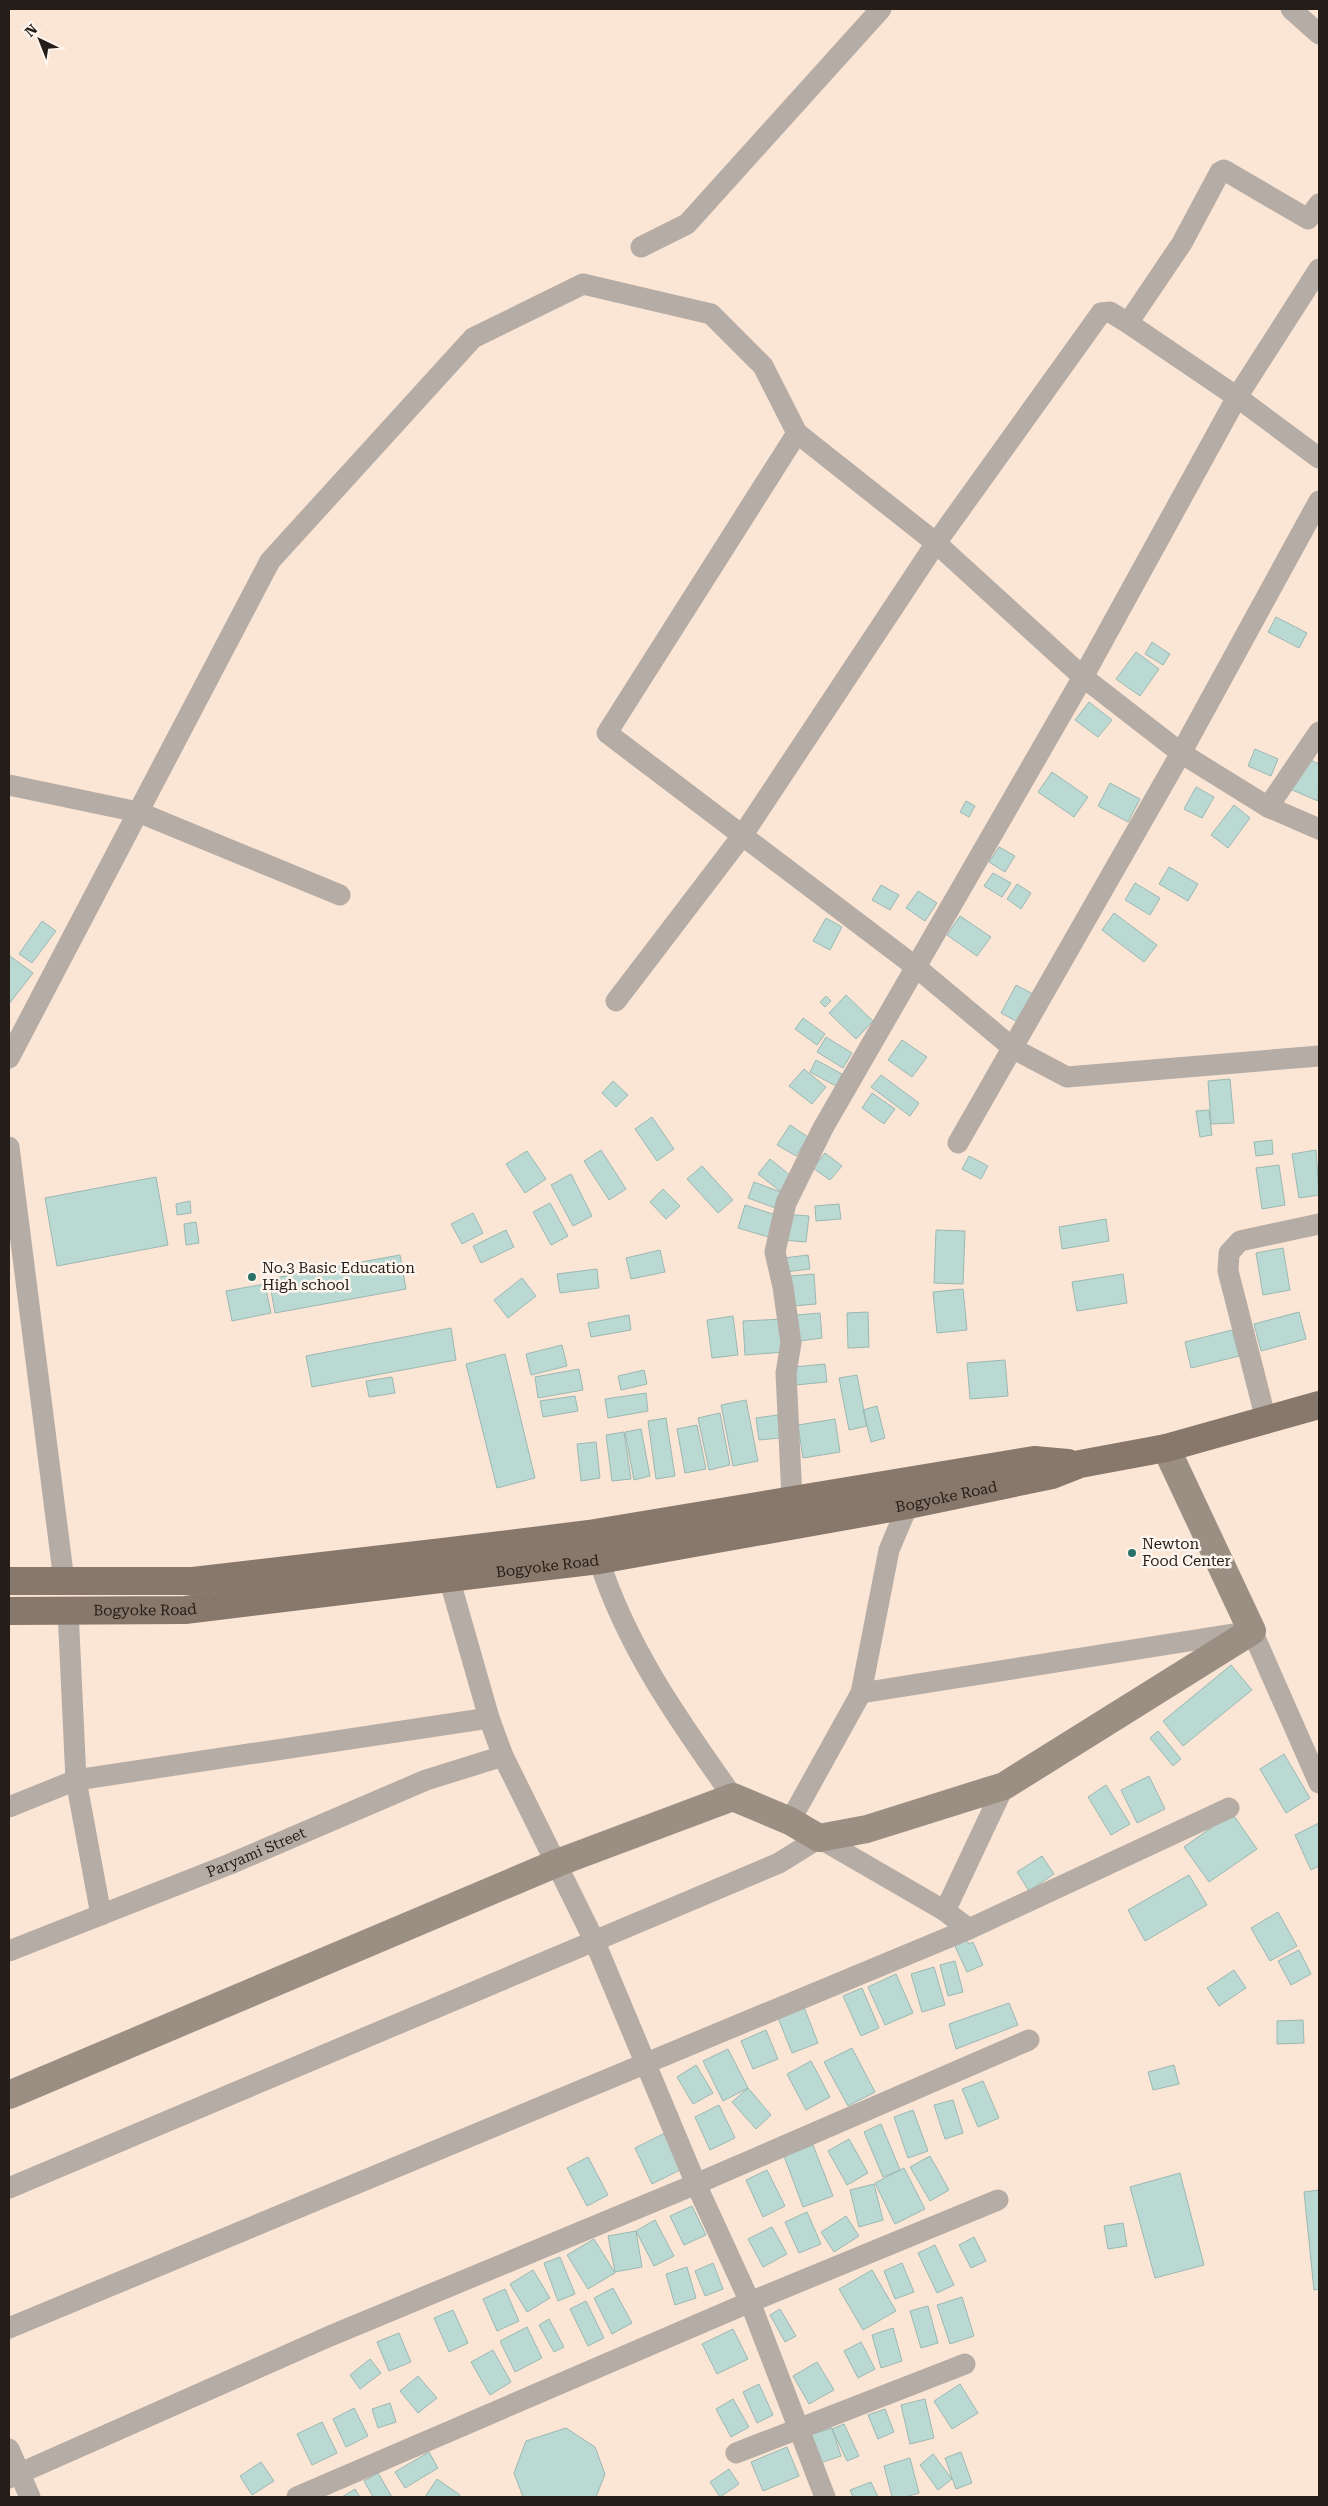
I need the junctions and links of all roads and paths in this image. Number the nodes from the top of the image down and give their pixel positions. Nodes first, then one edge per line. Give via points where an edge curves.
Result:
1 (881, 9) edge
2 (1291, 9) edge
3 (1319, 34) edge
4 (1315, 218) edge
5 (641, 247) dead end
6 (1319, 269) edge
7 (1128, 323) junction
8 (1237, 397) junction
9 (797, 433) junction
10 (1319, 458) edge
11 (1319, 501) edge
12 (936, 544) junction
13 (1083, 677) junction
14 (1319, 732) edge
15 (1181, 753) junction
16 (9, 785) edge
17 (1268, 807) junction
18 (138, 812) junction
19 (1319, 829) edge
20 (742, 836) junction
21 (340, 895) dead end
22 (916, 967) junction
23 (616, 1001) dead end
24 (1014, 1049) junction
25 (1319, 1056) edge
26 (9, 1058) edge
27 (958, 1143) dead end
28 (9, 1146) edge
29 (1319, 1224) edge
30 (1319, 1405) edge
31 (1266, 1420) junction
32 (1166, 1448) junction
33 (1080, 1464) junction
34 (792, 1499) junction
35 (908, 1505) junction
36 (599, 1560) junction
37 (449, 1578) junction
38 (9, 1581) edge
39 (64, 1581) junction
40 (68, 1610) junction
41 (9, 1611) edge
42 (1252, 1631) junction
43 (860, 1693) junction
44 (489, 1718) junction
45 (503, 1756) junction
46 (76, 1780) junction
47 (1319, 1783) edge
48 (1004, 1786) junction
49 (733, 1796) junction
50 (9, 1807) edge
51 (1228, 1808) dead end
52 (790, 1821) junction
53 (819, 1838) junction
54 (557, 1863) junction
55 (945, 1911) junction
56 (101, 1915) junction
57 (969, 1929) junction
58 (594, 1940) junction
59 (9, 1951) edge
60 (1029, 2040) dead end
61 (646, 2062) junction
62 (9, 2095) edge
63 (696, 2184) junction
64 (9, 2188) edge
65 (998, 2200) dead end
66 (750, 2302) junction
67 (9, 2328) edge
68 (965, 2364) dead end
69 (799, 2430) junction
70 (9, 2449) edge
71 (736, 2453) dead end
72 (14, 2475) edge
73 (30, 2497) edge
74 (297, 2497) edge
75 (824, 2497) edge

1 - 5 street via 687,224
2 - 3 street
4 - 7 street via 1224,170 1220,172 1182,243
6 - 8 street
7 - 8 street
7 - 12 street via 1110,312 1101,313
8 - 10 street
8 - 13 street
9 - 12 street
9 - 18 street via 763,366 711,314 583,284 473,338 270,561
9 - 20 street via 607,732
11 - 15 street
12 - 13 street
12 - 20 street
13 - 15 street
13 - 22 street
14 - 17 street
15 - 17 street
15 - 24 street
16 - 18 street
17 - 19 street
18 - 21 street
18 - 26 street
20 - 22 street
20 - 23 street
22 - 24 street
22 - 34 street via 823,1128 786,1203 775,1252 791,1343 786,1373
24 - 25 street via 1067,1077
24 - 27 street
28 - 39 street
29 - 31 street via 1240,1241 1229,1253 1228,1271
30 - 31 main road, Bogyoke Road
31 - 32 main road, Bogyoke Road
32 - 33 main road, Bogyoke Road
32 - 42 street
33 - 34 main road, Bogyoke Road via 1034,1460
33 - 35 main road, Bogyoke Road via 1052,1476
34 - 39 main road, Bogyoke Road via 589,1534 202,1580
35 - 36 main road, Bogyoke Road
35 - 43 street via 889,1550
36 - 37 main road, Bogyoke Road
36 - 49 street via 611,1599 644,1666
37 - 40 main road, Bogyoke Road via 185,1610
37 - 44 street
38 - 39 main road, Bogyoke Road
40 - 41 main road, Bogyoke Road
40 - 46 street
42 - 43 street
42 - 47 street
42 - 48 street
43 - 52 street
44 - 45 street
44 - 46 street
45 - 54 street
45 - 56 street, Paryami Street via 426,1780
46 - 50 street
46 - 56 street
48 - 53 street via 867,1829
48 - 55 street
49 - 52 street
49 - 54 street
51 - 57 street
52 - 53 street
53 - 55 street
53 - 58 street via 779,1863
54 - 58 street
54 - 62 street
55 - 57 street
56 - 59 street, Paryami Street
57 - 61 street
58 - 61 street
58 - 64 street
60 - 63 street
61 - 63 street
61 - 67 street
63 - 66 street
63 - 72 street via 330,2336
65 - 66 street
66 - 69 street
66 - 74 street
68 - 69 street
69 - 71 street
69 - 75 street
70 - 72 street
72 - 73 street

